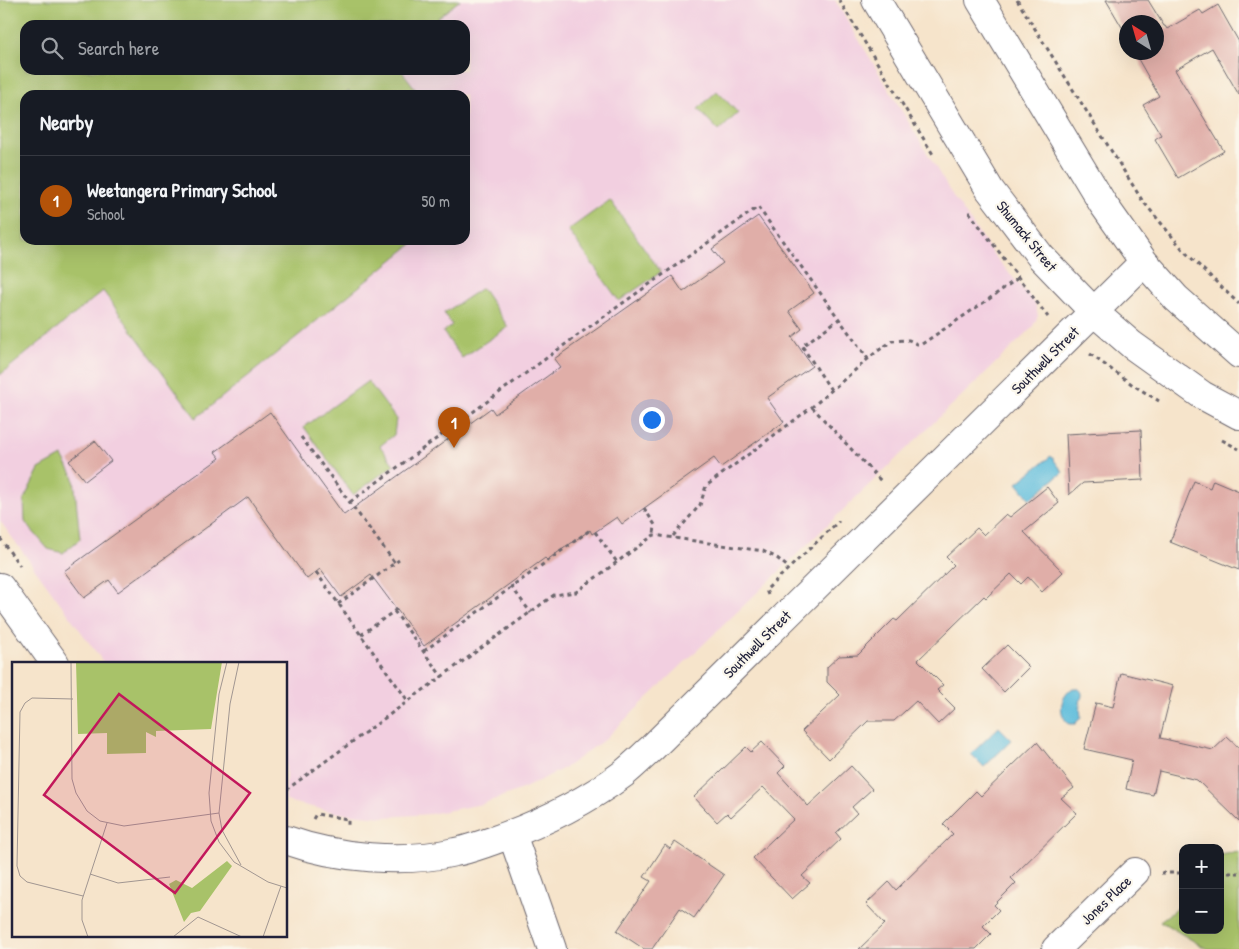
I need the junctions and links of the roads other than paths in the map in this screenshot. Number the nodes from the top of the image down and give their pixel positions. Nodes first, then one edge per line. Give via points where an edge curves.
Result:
1 (876, 0) edge
2 (980, 0) edge
3 (1144, 262) junction
4 (1094, 312) junction
5 (1239, 354) edge
6 (1239, 415) edge
7 (0, 587) edge
8 (54, 662) edge
9 (297, 832) edge
10 (512, 834) junction
11 (1135, 872) dead end
12 (552, 949) edge
13 (1056, 949) edge

1 - 4 street, Shumack Street via 990,190 1041,257
2 - 3 street via 1103,204
3 - 4 street, Southwell Street
3 - 5 street via 1176,298
4 - 6 street, Shumack Street via 1132,345 1202,395
4 - 10 street, Southwell Street via 625,773 543,822
7 - 8 street
9 - 10 street, Southwell Street via 324,851 366,858 456,852
10 - 12 street
11 - 13 street, Jones Place

